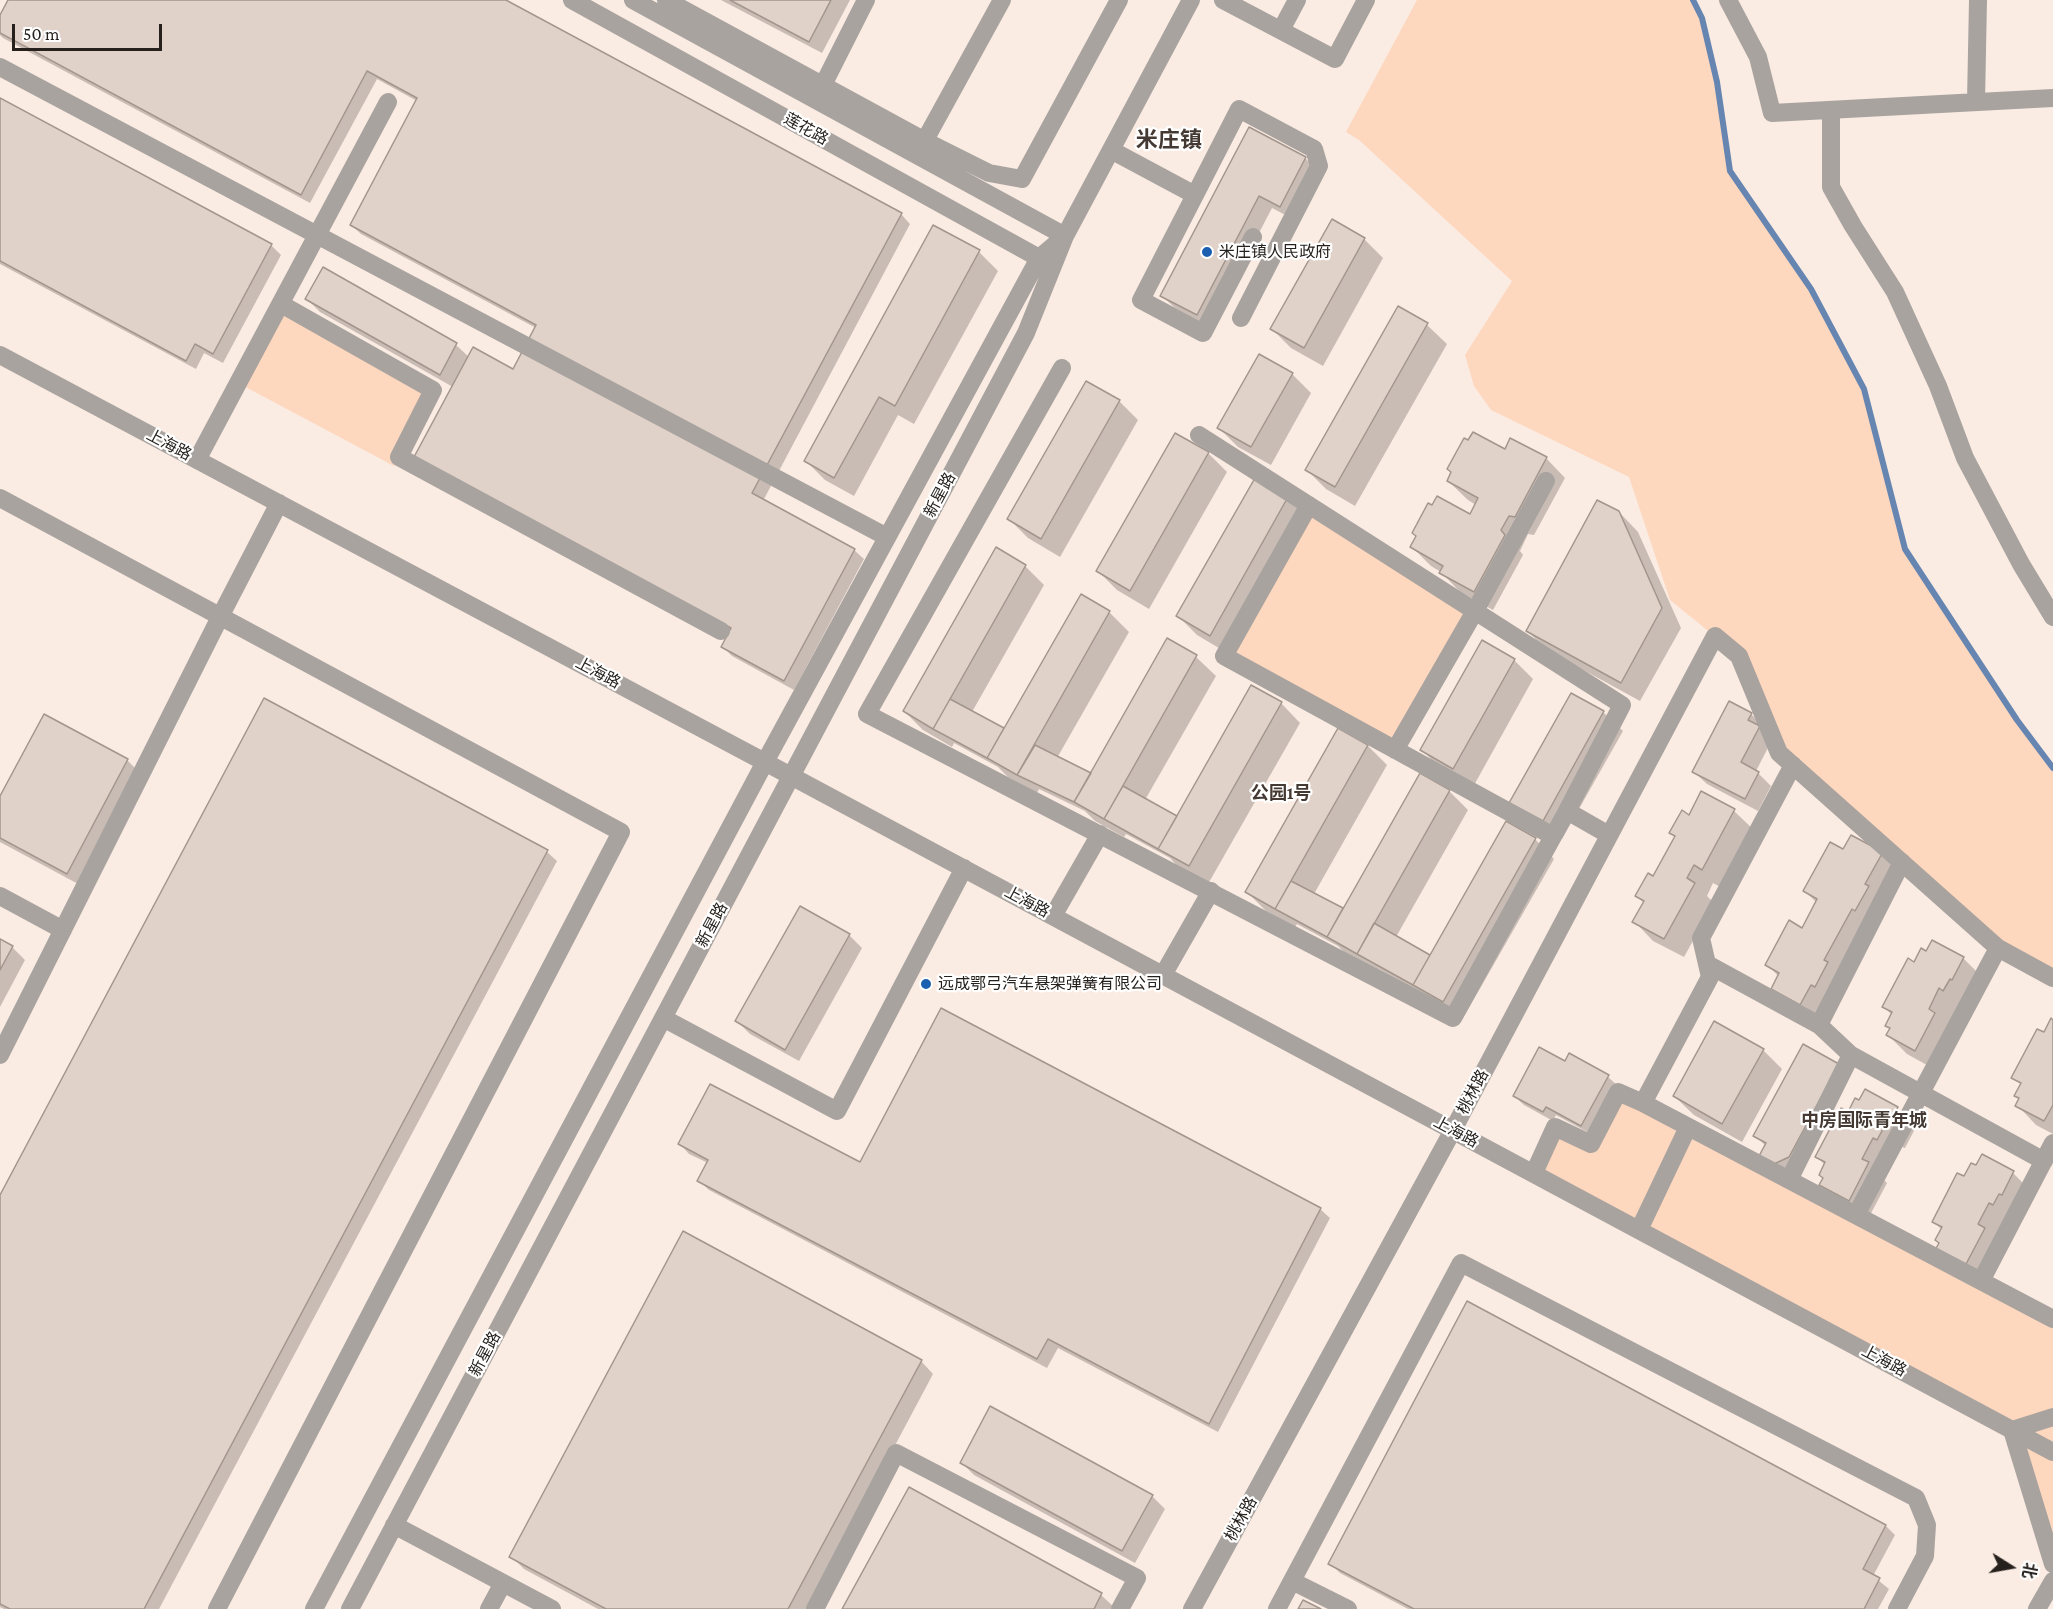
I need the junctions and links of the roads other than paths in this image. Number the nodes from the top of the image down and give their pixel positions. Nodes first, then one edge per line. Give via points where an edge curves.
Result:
1 (572, 0) edge
2 (633, 0) edge
3 (666, 0) edge
4 (866, 0) edge
5 (1002, 0) edge
6 (1119, 0) edge
7 (1191, 0) edge
8 (1223, 0) edge
9 (1297, 0) edge
10 (1366, 0) edge
11 (1728, 0) edge
12 (1978, 0) edge
13 (1281, 30) junction
14 (0, 67) edge
15 (819, 92) junction
16 (2053, 98) edge
17 (388, 102) dead end
18 (1976, 102) junction
19 (1831, 110) junction
20 (921, 148) junction
21 (1111, 150) junction
22 (1195, 195) junction
23 (318, 236) junction
24 (1065, 236) junction
25 (1253, 237) dead end
26 (1039, 258) junction
27 (281, 304) junction
28 (1241, 318) dead end
29 (0, 355) edge
30 (1062, 368) dead end
31 (1199, 435) dead end
32 (197, 460) junction
33 (1546, 481) dead end
34 (0, 498) edge
35 (279, 504) junction
36 (1309, 505) junction
37 (887, 537) junction
38 (1475, 611) junction
39 (220, 617) junction
40 (2053, 617) edge
41 (721, 631) dead end
42 (1395, 750) junction
43 (765, 762) junction
44 (1793, 765) junction
45 (791, 776) junction
46 (1567, 811) junction
47 (1100, 834) junction
48 (1609, 835) junction
49 (1553, 836) junction
50 (1902, 862) junction
51 (964, 868) junction
52 (1211, 891) junction
53 (0, 896) edge
54 (1053, 916) junction
55 (63, 930) junction
56 (1998, 948) junction
57 (1707, 964) junction
58 (1163, 975) junction
59 (2053, 978) edge
60 (663, 1018) junction
61 (1819, 1024) junction
62 (0, 1055) edge
63 (1851, 1055) junction
64 (1922, 1094) junction
65 (1643, 1103) junction
66 (1688, 1127) junction
67 (1453, 1130) junction
68 (2053, 1143) edge
69 (2044, 1161) junction
70 (1534, 1173) junction
71 (1789, 1180) junction
72 (1856, 1215) junction
73 (1639, 1230) junction
74 (1981, 1281) junction
75 (2053, 1319) edge
76 (2053, 1417) edge
77 (2012, 1430) junction
78 (2053, 1452) edge
79 (394, 1525) junction
80 (2053, 1564) edge
81 (1292, 1581) junction
82 (2053, 1581) edge
83 (503, 1583) junction
84 (217, 1609) edge
85 (314, 1609) edge
86 (350, 1609) edge
87 (489, 1609) edge
88 (552, 1609) edge
89 (815, 1609) edge
90 (1120, 1609) edge
91 (1192, 1609) edge
92 (1277, 1609) edge
93 (1348, 1609) edge
94 (1896, 1609) edge
95 (2037, 1609) edge

1 - 26 street, 莲花路
2 - 15 street, 莲花路
3 - 15 street
4 - 15 street
5 - 20 street
6 - 20 street via 1022,179 990,173
7 - 21 street, 新星路
8 - 13 street
9 - 13 street
10 - 13 street via 1335,59
11 - 19 street via 1758,57 1772,113
12 - 18 street
14 - 23 street
15 - 20 street, 莲花路
16 - 18 street
17 - 23 street
18 - 19 street
19 - 40 street via 1831,187 1895,292 1938,386 1965,458
20 - 24 street, 莲花路
21 - 22 street
21 - 24 street, 新星路
22 - 25 street via 1141,300 1203,333
22 - 28 street via 1239,109 1314,149 1319,166
23 - 27 street
23 - 37 street
24 - 26 street
24 - 45 street, 新星路 via 1026,333
26 - 37 street, 新星路
27 - 32 street
27 - 41 street via 433,390 399,457
29 - 32 street, 上海路
30 - 47 street via 867,714
31 - 36 street
32 - 35 street, 上海路
33 - 38 street
34 - 39 street
35 - 39 street
35 - 43 street, 上海路
36 - 38 street
36 - 42 street via 1224,656
37 - 43 street, 新星路
38 - 42 street
38 - 46 street via 1622,705
39 - 55 street
39 - 84 street via 621,832
42 - 49 street
43 - 45 street, 上海路
43 - 85 street, 新星路
44 - 48 street, 桃林路 via 1779,753 1739,656 1715,636
44 - 50 street
44 - 57 street via 1701,938
45 - 51 street, 上海路
45 - 60 street, 新星路
46 - 48 street
46 - 49 street
47 - 52 street
47 - 54 street
48 - 67 street, 桃林路
49 - 52 street via 1453,1018
50 - 56 street
50 - 61 street
51 - 54 street, 上海路
51 - 60 street via 837,1111
52 - 58 street
53 - 55 street
54 - 58 street, 上海路
55 - 62 street
56 - 59 street
56 - 64 street
57 - 61 street
57 - 65 street via 1710,977
58 - 67 street, 上海路
60 - 79 street, 新星路
61 - 63 street
63 - 64 street
63 - 71 street
64 - 69 street
64 - 72 street
65 - 66 street
65 - 70 street via 1618,1092 1592,1144 1555,1127
66 - 71 street
66 - 73 street
67 - 70 street, 上海路
67 - 91 street, 桃林路
68 - 69 street
69 - 74 street
70 - 73 street, 上海路
71 - 72 street
72 - 74 street
73 - 77 street, 上海路
74 - 75 street
76 - 77 street
77 - 78 street, 上海路
77 - 80 street
79 - 83 street
79 - 86 street, 新星路
81 - 92 street
81 - 93 street
81 - 94 street via 1461,1263 1917,1498 1927,1525 1925,1556
82 - 95 street
83 - 87 street
83 - 88 street
89 - 90 street via 896,1453 1137,1578

